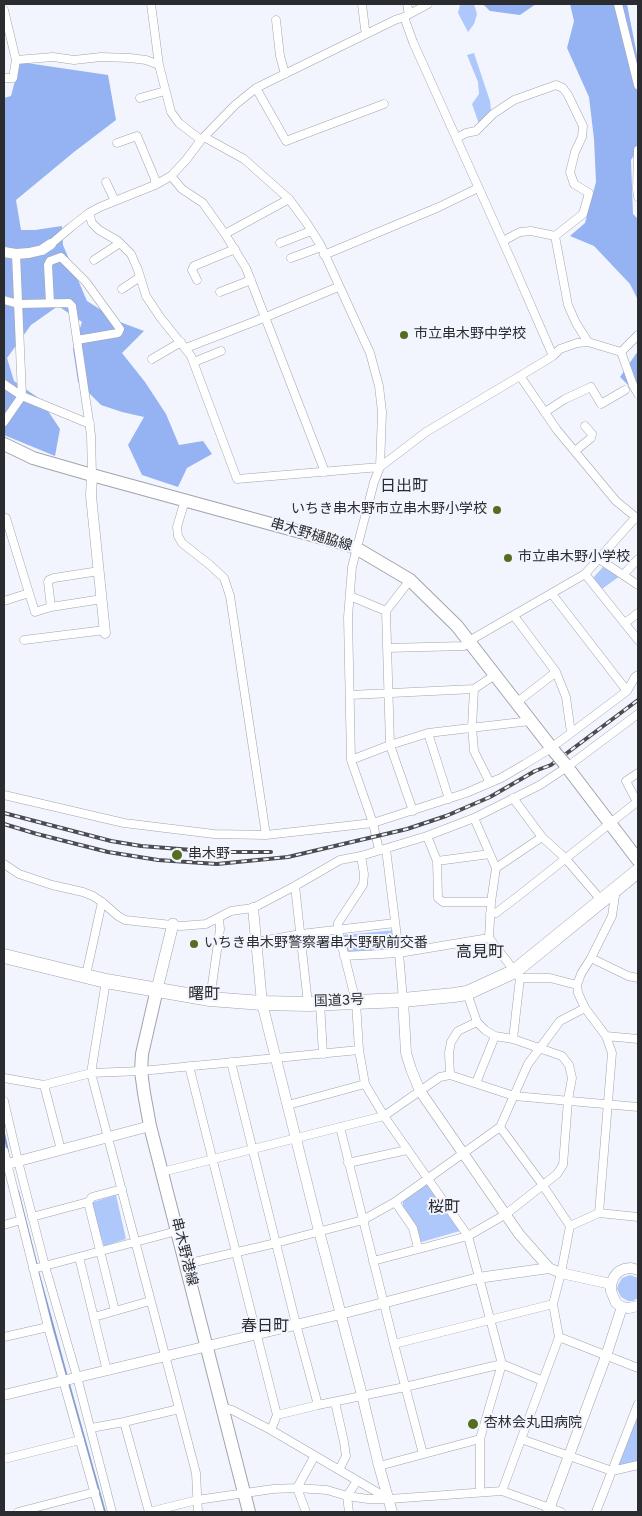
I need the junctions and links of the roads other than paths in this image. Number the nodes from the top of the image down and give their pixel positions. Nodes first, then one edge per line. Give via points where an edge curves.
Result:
1 (151, 4) edge
2 (362, 4) edge
3 (407, 4) edge
4 (428, 4) edge
5 (618, 4) edge
6 (4, 10) edge
7 (406, 16) junction
8 (276, 20) dead end
9 (365, 29) dead end
10 (16, 60) junction
11 (159, 65) junction
12 (285, 74) junction
13 (4, 78) edge
14 (638, 85) edge
15 (256, 88) junction
16 (165, 91) junction
17 (140, 98) dead end
18 (384, 104) dead end
19 (457, 138) junction
20 (202, 139) junction
21 (117, 143) dead end
22 (638, 150) edge
23 (171, 176) junction
24 (106, 182) dead end
25 (155, 185) junction
26 (478, 188) junction
27 (638, 197) edge
28 (289, 198) junction
29 (115, 201) junction
30 (89, 213) junction
31 (311, 231) junction
32 (226, 234) junction
33 (555, 236) junction
34 (503, 241) junction
35 (120, 243) junction
36 (280, 243) dead end
37 (51, 244) joint
38 (235, 249) junction
39 (322, 251) junction
40 (4, 252) edge
41 (16, 254) junction
42 (291, 258) dead end
43 (94, 260) dead end
44 (140, 277) junction
45 (197, 280) dead end
46 (251, 280) junction
47 (338, 287) junction
48 (122, 289) dead end
49 (220, 292) dead end
50 (4, 300) edge
51 (50, 303) junction
52 (18, 304) junction
53 (266, 317) junction
54 (638, 335) edge
55 (77, 340) junction
56 (588, 342) junction
57 (183, 345) junction
58 (221, 351) dead end
59 (622, 352) junction
60 (553, 356) junction
61 (152, 359) dead end
62 (194, 362) junction
63 (520, 376) junction
64 (4, 384) edge
65 (625, 390) dead end
66 (638, 394) edge
67 (22, 396) junction
68 (545, 412) junction
69 (4, 422) edge
70 (90, 424) junction
71 (585, 426) dead end
72 (4, 444) edge
73 (575, 451) junction
74 (380, 467) junction
75 (325, 472) junction
76 (92, 475) junction
77 (184, 500) junction
78 (4, 518) edge
79 (637, 518) edge
80 (356, 548) junction
81 (598, 559) junction
82 (638, 559) edge
83 (99, 571) junction
84 (585, 574) junction
85 (622, 575) junction
86 (410, 580) junction
87 (638, 585) edge
88 (29, 593) junction
89 (552, 594) junction
90 (350, 596) junction
91 (102, 599) junction
92 (4, 601) edge
93 (51, 607) junction
94 (386, 611) junction
95 (638, 613) edge
96 (514, 616) junction
97 (624, 623) junction
98 (105, 632) joint
99 (24, 640) dead end
100 (638, 640) edge
101 (469, 641) junction
102 (387, 648) junction
103 (556, 672) junction
104 (495, 674) junction
105 (638, 675) edge
106 (474, 689) junction
107 (627, 691) junction
108 (389, 694) junction
109 (350, 695) junction
110 (516, 703) junction
111 (638, 714) edge
112 (530, 721) junction
113 (472, 727) junction
114 (428, 733) junction
115 (571, 733) junction
116 (390, 745) junction
117 (553, 749) junction
118 (352, 760) junction
119 (566, 765) junction
120 (638, 773) edge
121 (490, 783) junction
122 (4, 795) edge
123 (513, 798) junction
124 (449, 799) junction
125 (412, 810) junction
126 (474, 818) junction
127 (373, 823) junction
128 (610, 823) junction
129 (266, 835) junction
130 (427, 836) junction
131 (542, 837) junction
132 (382, 850) junction
133 (490, 854) junction
134 (361, 856) junction
135 (565, 858) junction
136 (437, 860) junction
137 (638, 860) edge
138 (4, 864) edge
139 (496, 868) junction
140 (638, 871) edge
141 (295, 886) junction
142 (617, 888) junction
143 (601, 900) junction
144 (102, 902) junction
145 (491, 902) junction
146 (252, 908) junction
147 (490, 914) junction
148 (219, 918) junction
149 (395, 923) junction
150 (173, 924) junction
151 (338, 930) junction
152 (300, 934) junction
153 (489, 938) junction
154 (256, 942) junction
155 (400, 953) junction
156 (4, 956) edge
157 (344, 956) junction
158 (591, 958) junction
159 (518, 974) junction
160 (86, 975) junction
161 (638, 978) edge
162 (106, 981) junction
163 (577, 985) junction
164 (157, 989) junction
165 (468, 993) junction
166 (210, 999) junction
167 (403, 1000) junction
168 (356, 1002) junction
169 (262, 1003) junction
170 (314, 1003) junction
171 (585, 1008) junction
172 (476, 1022) junction
173 (495, 1036) junction
174 (606, 1036) junction
175 (638, 1039) edge
176 (513, 1040) junction
177 (539, 1049) junction
178 (359, 1050) junction
179 (322, 1054) junction
180 (276, 1058) junction
181 (231, 1062) junction
182 (189, 1066) junction
183 (141, 1071) junction
184 (91, 1073) junction
185 (450, 1074) junction
186 (4, 1078) edge
187 (476, 1083) junction
188 (365, 1084) junction
189 (44, 1085) junction
190 (420, 1091) junction
191 (514, 1096) junction
192 (4, 1100) edge
193 (568, 1100) junction
194 (608, 1104) junction
195 (288, 1105) junction
196 (638, 1107) edge
197 (384, 1116) junction
198 (150, 1126) junction
199 (340, 1127) junction
200 (500, 1127) junction
201 (108, 1137) junction
202 (296, 1138) junction
203 (61, 1150) junction
204 (253, 1150) junction
205 (407, 1150) junction
206 (4, 1151) edge
207 (464, 1153) junction
208 (212, 1160) junction
209 (18, 1161) junction
210 (348, 1163) junction
211 (5, 1164) edge
212 (162, 1172) junction
213 (429, 1178) junction
214 (542, 1184) junction
215 (122, 1189) junction
216 (88, 1202) junction
217 (395, 1202) junction
218 (599, 1213) junction
219 (506, 1214) junction
220 (32, 1217) junction
221 (638, 1217) edge
222 (21, 1220) junction
223 (363, 1220) junction
224 (4, 1225) edge
225 (570, 1226) junction
226 (178, 1231) junction
227 (319, 1232) junction
228 (468, 1236) junction
229 (135, 1242) junction
230 (276, 1243) junction
231 (418, 1248) junction
232 (100, 1252) junction
233 (236, 1252) junction
234 (79, 1257) junction
235 (373, 1261) junction
236 (186, 1264) junction
237 (45, 1266) junction
238 (549, 1268) junction
239 (34, 1269) junction
240 (638, 1269) edge
241 (561, 1273) junction
242 (478, 1278) junction
243 (611, 1284) junction
244 (150, 1301) junction
245 (384, 1303) junction
246 (553, 1304) junction
247 (638, 1306) edge
248 (622, 1307) junction
249 (115, 1311) junction
250 (341, 1314) junction
251 (94, 1317) junction
252 (490, 1321) junction
253 (296, 1324) junction
254 (48, 1327) junction
255 (4, 1334) edge
256 (256, 1335) junction
257 (559, 1338) junction
258 (394, 1344) junction
259 (207, 1347) junction
260 (165, 1356) junction
261 (606, 1356) junction
262 (502, 1364) junction
263 (638, 1368) edge
264 (107, 1371) junction
265 (77, 1377) junction
266 (64, 1381) junction
267 (543, 1382) junction
268 (405, 1387) junction
269 (4, 1395) edge
270 (362, 1395) junction
271 (335, 1402) junction
272 (638, 1404) edge
273 (318, 1405) junction
274 (223, 1408) junction
275 (178, 1409) junction
276 (277, 1415) junction
277 (124, 1422) junction
278 (91, 1428) junction
279 (271, 1430) junction
280 (480, 1439) junction
281 (521, 1439) junction
282 (80, 1440) junction
283 (423, 1454) junction
284 (569, 1456) junction
285 (314, 1457) junction
286 (4, 1459) edge
287 (638, 1465) edge
288 (379, 1466) junction
289 (339, 1470) junction
290 (612, 1471) junction
291 (357, 1481) junction
292 (297, 1488) junction
293 (502, 1491) junction
294 (95, 1492) junction
295 (480, 1492) junction
296 (244, 1494) junction
297 (346, 1496) junction
298 (389, 1499) junction
299 (197, 1500) junction
300 (549, 1510) edge
301 (18, 1512) edge
302 (100, 1512) edge
303 (112, 1512) edge
304 (149, 1512) edge
305 (198, 1512) edge
306 (249, 1512) edge
307 (306, 1512) edge
308 (348, 1512) edge
309 (392, 1512) edge
310 (561, 1512) edge
311 (596, 1512) edge

1 - 11 street
2 - 9 street
3 - 7 street
4 - 7 street
5 - 14 street
6 - 10 street
7 - 12 street
7 - 19 street via 412,42
8 - 12 street
10 - 11 street via 130,58
10 - 13 street via 13,78
11 - 16 street
12 - 15 street
15 - 18 street via 286,141
15 - 20 street
16 - 17 street
16 - 20 street via 178,123
19 - 26 street
19 - 33 street via 476,131 514,100 556,85 563,88 583,126 570,172 574,184 589,193 583,214
20 - 23 street
20 - 28 street via 244,159
21 - 25 street via 137,136
22 - 27 street
23 - 25 street
23 - 32 street via 182,189 203,203
24 - 29 street
25 - 29 street
26 - 34 street
26 - 39 street via 439,207
28 - 31 street
28 - 32 street
29 - 30 street
30 - 35 street via 99,230
30 - 37 street
31 - 36 street
31 - 39 street
32 - 38 street
33 - 34 street via 520,232
33 - 56 street via 568,305
34 - 60 street
35 - 43 street
35 - 44 street via 131,254
37 - 41 street via 42,250
38 - 45 street via 194,266 192,270
38 - 46 street
39 - 42 street
39 - 47 street
40 - 41 street
41 - 52 street
44 - 48 street
44 - 57 street via 146,296
46 - 49 street
46 - 53 street
47 - 53 street
47 - 74 street via 370,353 379,386 382,412
50 - 52 street
51 - 52 street
51 - 55 street via 69,303 72,306
51 - 55 street via 48,265 61,257 86,282 120,329 118,333
52 - 67 street
53 - 57 street
53 - 75 street
54 - 59 street
55 - 70 street
56 - 59 street
56 - 60 street via 560,349
57 - 61 street
57 - 62 street
58 - 62 street
59 - 66 street
60 - 63 street
62 - 75 street via 237,479
63 - 68 street
63 - 74 street via 426,432
64 - 67 street
65 - 68 street via 601,404 592,387
67 - 69 street
67 - 70 street
68 - 73 street
70 - 76 street
71 - 73 street via 592,434 591,438
72 - 76 main road, 串木野樋脇線 via 33,458
73 - 79 street via 616,501
74 - 75 street
74 - 80 street
76 - 77 main road, 串木野樋脇線
76 - 83 street via 91,496
77 - 80 main road, 串木野樋脇線
77 - 129 street via 178,536 224,578 230,596
78 - 88 street
79 - 81 street
80 - 86 main road, 串木野樋脇線
80 - 90 street
81 - 84 street
81 - 85 street
82 - 85 street
83 - 91 street
83 - 93 street via 49,580
84 - 89 street
84 - 97 street
85 - 87 street
86 - 94 street
86 - 101 main road, 串木野樋脇線
88 - 92 street
88 - 93 street via 35,612
89 - 96 street
89 - 107 street
90 - 94 street
90 - 109 street
91 - 93 street
91 - 98 street
94 - 102 street
95 - 97 street
96 - 101 street
96 - 103 street
97 - 100 street
98 - 99 street
101 - 102 street via 464,646
101 - 104 main road, 串木野樋脇線
102 - 108 street
103 - 110 street
103 - 115 street via 566,697
104 - 106 street
104 - 110 main road, 串木野樋脇線
105 - 107 street
106 - 108 street
106 - 113 street
107 - 115 street
108 - 109 street
108 - 116 street
109 - 118 street
110 - 112 main road, 串木野樋脇線
111 - 119 street
112 - 113 street
112 - 117 main road, 串木野樋脇線
113 - 114 street
113 - 121 street via 474,751
114 - 116 street
114 - 124 street
115 - 117 street
116 - 118 street
116 - 125 street
117 - 119 main road, 串木野樋脇線, bridge
117 - 121 street
118 - 127 street
119 - 123 street via 540,785
119 - 128 main road, 串木野樋脇線
120 - 128 street via 626,781 637,802
121 - 124 street
122 - 129 street via 124,823 214,834
123 - 126 street
123 - 131 street
124 - 125 street
125 - 127 street
126 - 130 street
126 - 133 street
127 - 129 street
127 - 132 street
128 - 135 street
128 - 137 main road, 串木野樋脇線
130 - 132 street
130 - 136 street
131 - 135 street
131 - 139 street
132 - 134 street
132 - 149 street
133 - 136 street
133 - 139 street
134 - 141 street via 340,860
134 - 151 street via 363,885 338,923
135 - 143 street
135 - 147 street via 496,913
136 - 145 street via 438,898 443,902
138 - 144 street via 19,874 83,892
139 - 145 street
140 - 142 highway, 国道3号
141 - 146 street
141 - 152 street
142 - 143 highway, 国道3号
142 - 158 street via 612,916
143 - 159 highway, 国道3号
144 - 150 street via 125,920
144 - 160 street
145 - 147 street
146 - 148 street via 231,911
146 - 154 street
147 - 153 street
148 - 150 street via 194,926
148 - 166 street
149 - 151 street
149 - 155 street
150 - 164 main road
151 - 152 street
151 - 157 street
152 - 154 street
152 - 170 street
153 - 155 street
153 - 159 street
154 - 169 street
155 - 157 street
155 - 167 street
156 - 160 highway, 国道3号
157 - 168 street
158 - 161 street
158 - 163 street
159 - 163 street
159 - 165 highway, 国道3号
159 - 176 street
160 - 162 highway, 国道3号
162 - 164 highway, 国道3号
162 - 184 street
163 - 171 street
164 - 166 highway, 国道3号
164 - 183 main road, 串木野港線
165 - 167 highway, 国道3号
165 - 172 street
166 - 169 highway, 国道3号
167 - 168 highway, 国道3号
167 - 190 street via 406,1053
168 - 170 highway, 国道3号
168 - 178 street
169 - 170 highway, 国道3号
169 - 180 street
170 - 179 street
171 - 174 street
171 - 177 street via 560,1021
172 - 173 street
172 - 185 street via 458,1031 451,1042
173 - 176 street
173 - 187 street
174 - 175 street
174 - 194 street via 612,1053
176 - 177 street
177 - 191 street via 528,1064
177 - 193 street via 562,1056 569,1065 572,1078
178 - 179 street
178 - 188 street
179 - 180 street
180 - 181 street
180 - 195 street
181 - 182 street
181 - 204 street
182 - 183 street
182 - 208 street
183 - 184 street
183 - 198 main road, 串木野港線
184 - 189 street
184 - 201 street
185 - 187 street
185 - 190 street
186 - 189 street
187 - 191 street
188 - 195 street
188 - 197 street
189 - 203 street
190 - 197 street
190 - 207 street
191 - 193 street
191 - 200 street
192 - 209 street
193 - 194 street
193 - 214 street via 563,1165
194 - 196 street
194 - 218 street
195 - 202 street
197 - 199 street
197 - 205 street
198 - 201 street
198 - 212 main road, 串木野港線
199 - 202 street
199 - 210 street
200 - 207 street
200 - 214 street
201 - 203 street
201 - 215 street
202 - 204 street
202 - 227 street
203 - 209 street
204 - 208 street
204 - 230 street
205 - 210 street
205 - 213 street
206 - 211 street
207 - 213 street
207 - 219 street
208 - 212 street
208 - 233 street
209 - 211 street
209 - 220 street
210 - 223 street
211 - 222 street
212 - 226 main road, 串木野港線
213 - 217 street
213 - 228 street
214 - 219 street
214 - 225 street
215 - 216 street via 92,1197
215 - 229 street
216 - 220 street
216 - 232 street
217 - 223 street
217 - 231 street via 413,1228
218 - 221 street
218 - 225 street
219 - 228 street
219 - 238 street via 518,1234
220 - 237 street
222 - 224 street
222 - 239 street
223 - 227 street
223 - 235 street
225 - 241 street
226 - 229 street
226 - 236 main road, 串木野港線
227 - 230 street
227 - 250 street
228 - 231 street
228 - 242 street
229 - 232 street
229 - 244 street
230 - 233 street
230 - 253 street
231 - 235 street
232 - 234 street
232 - 249 street
233 - 236 street
233 - 256 street
234 - 237 street
234 - 251 street
235 - 245 street
236 - 259 main road, 串木野港線
237 - 239 street
237 - 265 street
238 - 241 street
238 - 242 street
239 - 254 street
240 - 243 street via 618,1272
241 - 243 street
241 - 246 street
242 - 245 street
242 - 252 street
243 - 248 street via 612,1297
244 - 249 street
244 - 260 street
245 - 250 street
245 - 258 street
246 - 252 street
246 - 257 street
247 - 248 street
248 - 261 street
249 - 251 street
250 - 253 street
250 - 270 street
251 - 264 street
252 - 258 street
252 - 262 street
253 - 256 street
253 - 273 street
254 - 255 street
254 - 266 street
256 - 259 street
256 - 276 street
257 - 261 street
257 - 267 street
258 - 268 street
259 - 260 street
259 - 274 main road, 串木野港線
260 - 264 street
260 - 275 street
261 - 263 street
261 - 284 street
262 - 267 street
262 - 268 street
262 - 280 street
264 - 265 street
265 - 266 street
265 - 278 street
266 - 269 street
266 - 282 street
267 - 281 street
268 - 270 street
268 - 283 street
270 - 271 street
270 - 288 street
271 - 273 street
271 - 289 street via 346,1456
272 - 290 street
273 - 276 street
274 - 279 street
274 - 296 main road, 串木野港線
275 - 277 street
275 - 299 street via 196,1473
276 - 279 street
277 - 278 street
277 - 304 street
278 - 303 street
279 - 285 street
280 - 283 street
280 - 295 street
281 - 284 street
281 - 293 street
282 - 286 street
282 - 294 street
283 - 288 street
284 - 290 street
284 - 300 street
285 - 289 street
285 - 292 street
287 - 290 street
288 - 298 street
289 - 291 street
290 - 311 street
291 - 297 street
291 - 298 street
292 - 296 street
292 - 297 street via 327,1490
292 - 307 street
293 - 295 street
293 - 300 street
294 - 301 street
294 - 302 street
295 - 298 street
296 - 299 street
296 - 306 main road, 串木野港線
297 - 298 street
297 - 308 street
298 - 309 street
299 - 304 street
299 - 305 street
300 - 310 street

